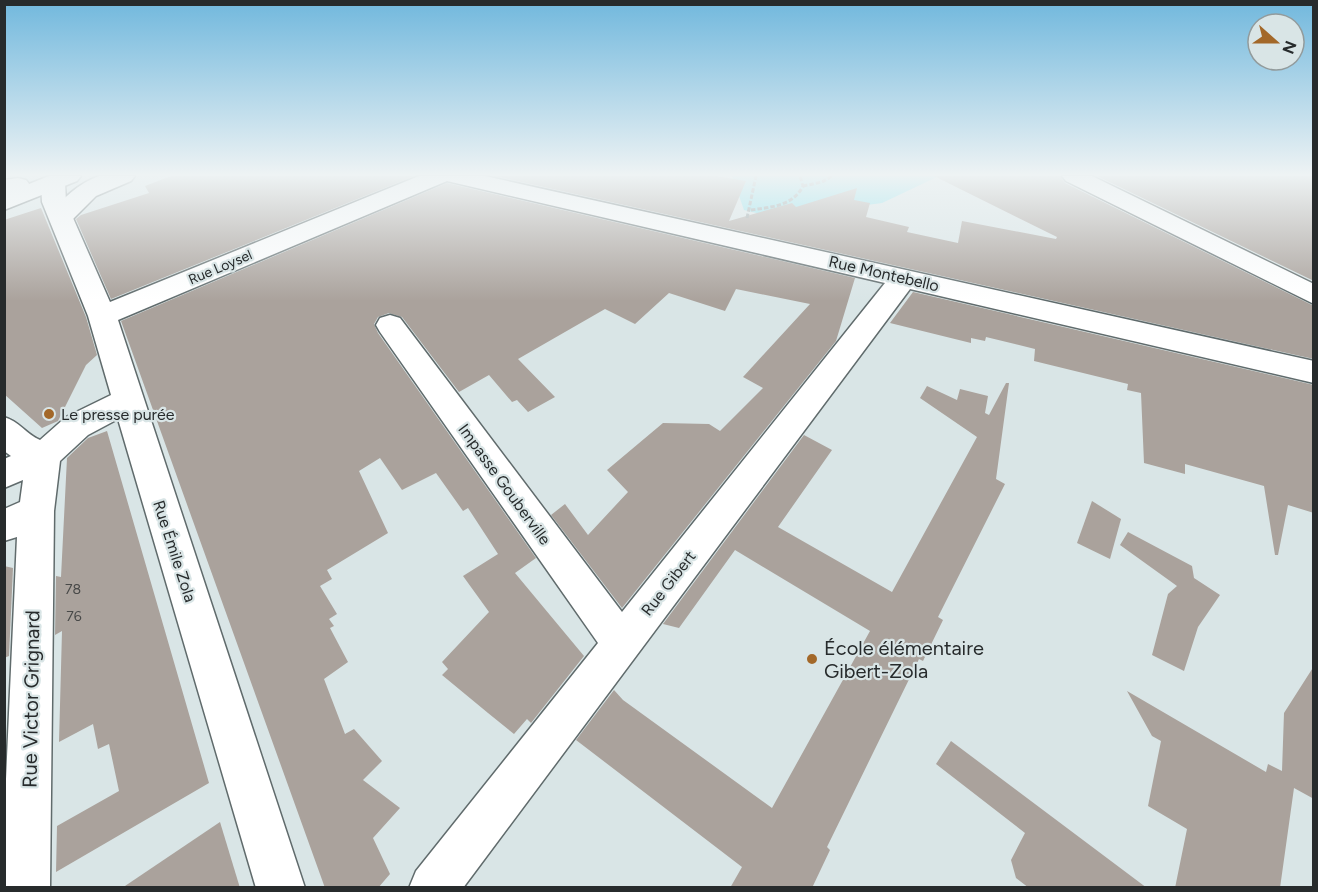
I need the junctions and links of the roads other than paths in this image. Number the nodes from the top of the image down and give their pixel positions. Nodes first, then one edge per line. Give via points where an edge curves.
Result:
1 (50, 218) edge
2 (339, 218) edge
3 (638, 218) edge
4 (1158, 218) edge
5 (904, 278) junction
6 (1314, 295) edge
7 (102, 316) junction
8 (390, 325) dead end
9 (1314, 372) edge
10 (127, 401) junction
11 (4, 429) edge
12 (44, 456) junction
13 (4, 474) edge
14 (20, 518) edge
15 (621, 643) junction
16 (26, 888) edge
17 (282, 888) edge
18 (433, 888) edge

1 - 7 street, Rue Émile Zola
2 - 7 street, Rue Loysel
3 - 5 street, Rue Montebello
4 - 6 street
5 - 9 street, Rue Montebello
5 - 15 street, Rue Gibert
7 - 10 street, Rue Émile Zola
8 - 15 street, Impasse Gouberville
10 - 12 street via 77,426
10 - 17 street, Rue Émile Zola
11 - 12 street via 20,446
12 - 13 street
12 - 14 street, Rue Victor Grignard
14 - 16 street, Rue Victor Grignard
15 - 18 street, Rue Gibert

